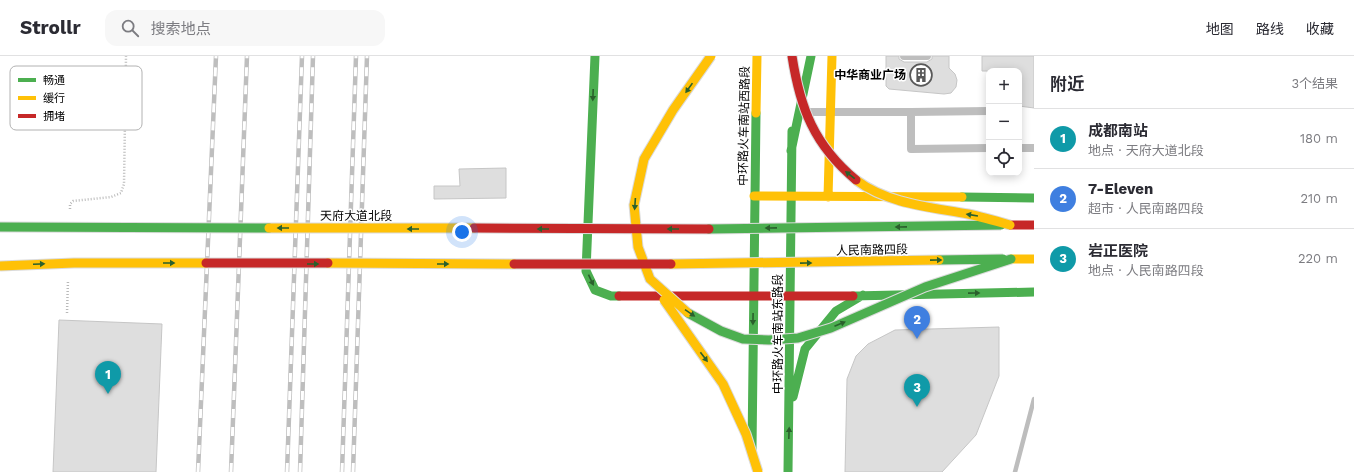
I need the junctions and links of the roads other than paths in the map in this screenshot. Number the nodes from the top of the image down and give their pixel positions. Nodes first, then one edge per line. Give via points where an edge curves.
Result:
1 (595, 56) edge
2 (711, 56) edge
3 (757, 56) edge
4 (793, 56) edge
5 (811, 56) edge
6 (832, 56) edge
7 (904, 56) edge
8 (927, 56) edge
9 (796, 112) junction
10 (830, 112) junction
11 (911, 112) junction
12 (986, 112) edge
13 (986, 148) edge
14 (1022, 148) edge
15 (1034, 148) edge
16 (754, 196) junction
17 (790, 196) junction
18 (828, 197) junction
19 (1034, 198) edge
20 (1010, 225) junction
21 (1034, 225) edge
22 (0, 228) edge
23 (712, 229) joint
24 (1011, 259) junction
25 (1034, 259) edge
26 (0, 266) edge
27 (650, 279) junction
28 (1034, 292) edge
29 (864, 294) junction
30 (754, 297) junction
31 (789, 297) junction
32 (790, 408) junction
33 (751, 472) edge
34 (758, 472) edge
35 (788, 472) edge

1 -> 30 main road via 586,271 595,290 611,296
2 -> 27 main road, bridge via 673,110 644,159 634,204 638,247
3 - 16 main road, 中环路火车南站西路段
4 - 9 main road
20 -> 4 main road, bridge via 890,198 850,177 831,157 811,126 798,91
5 - 9 main road
6 - 10 main road
7 - 8 lane
9 - 10 lane
9 - 17 main road via 791,151
10 - 11 lane
10 - 18 main road
11 - 12 lane
11 - 13 lane via 911,149
14 - 15 lane
16 - 17 main road
16 - 30 main road, 中环路火车南站东路段
17 - 18 main road
17 - 31 main road, 中环路火车南站东路段
18 - 19 main road
20 - 21 main road, 人民南路四段
20 -> 23 main road, 人民南路四段, bridge
23 -> 22 main road, 天府大道北段, bridge
24 - 25 main road, 人民南路四段
26 -> 24 main road, 人民南路四段, bridge via 74,263 711,264
27 -> 24 main road, bridge via 688,313 721,331 743,339 769,340 798,338 831,328 925,287
27 -> 34 main road, bridge via 677,322 715,372 737,412
29 -> 28 main road
29 - 31 main road
29 - 32 main road via 836,311 805,349
30 - 31 main road
30 -> 33 main road, 中环路火车南站东路段
31 - 32 main road, 中环路火车南站东路段
35 -> 32 main road, 中环路火车南站东路段

